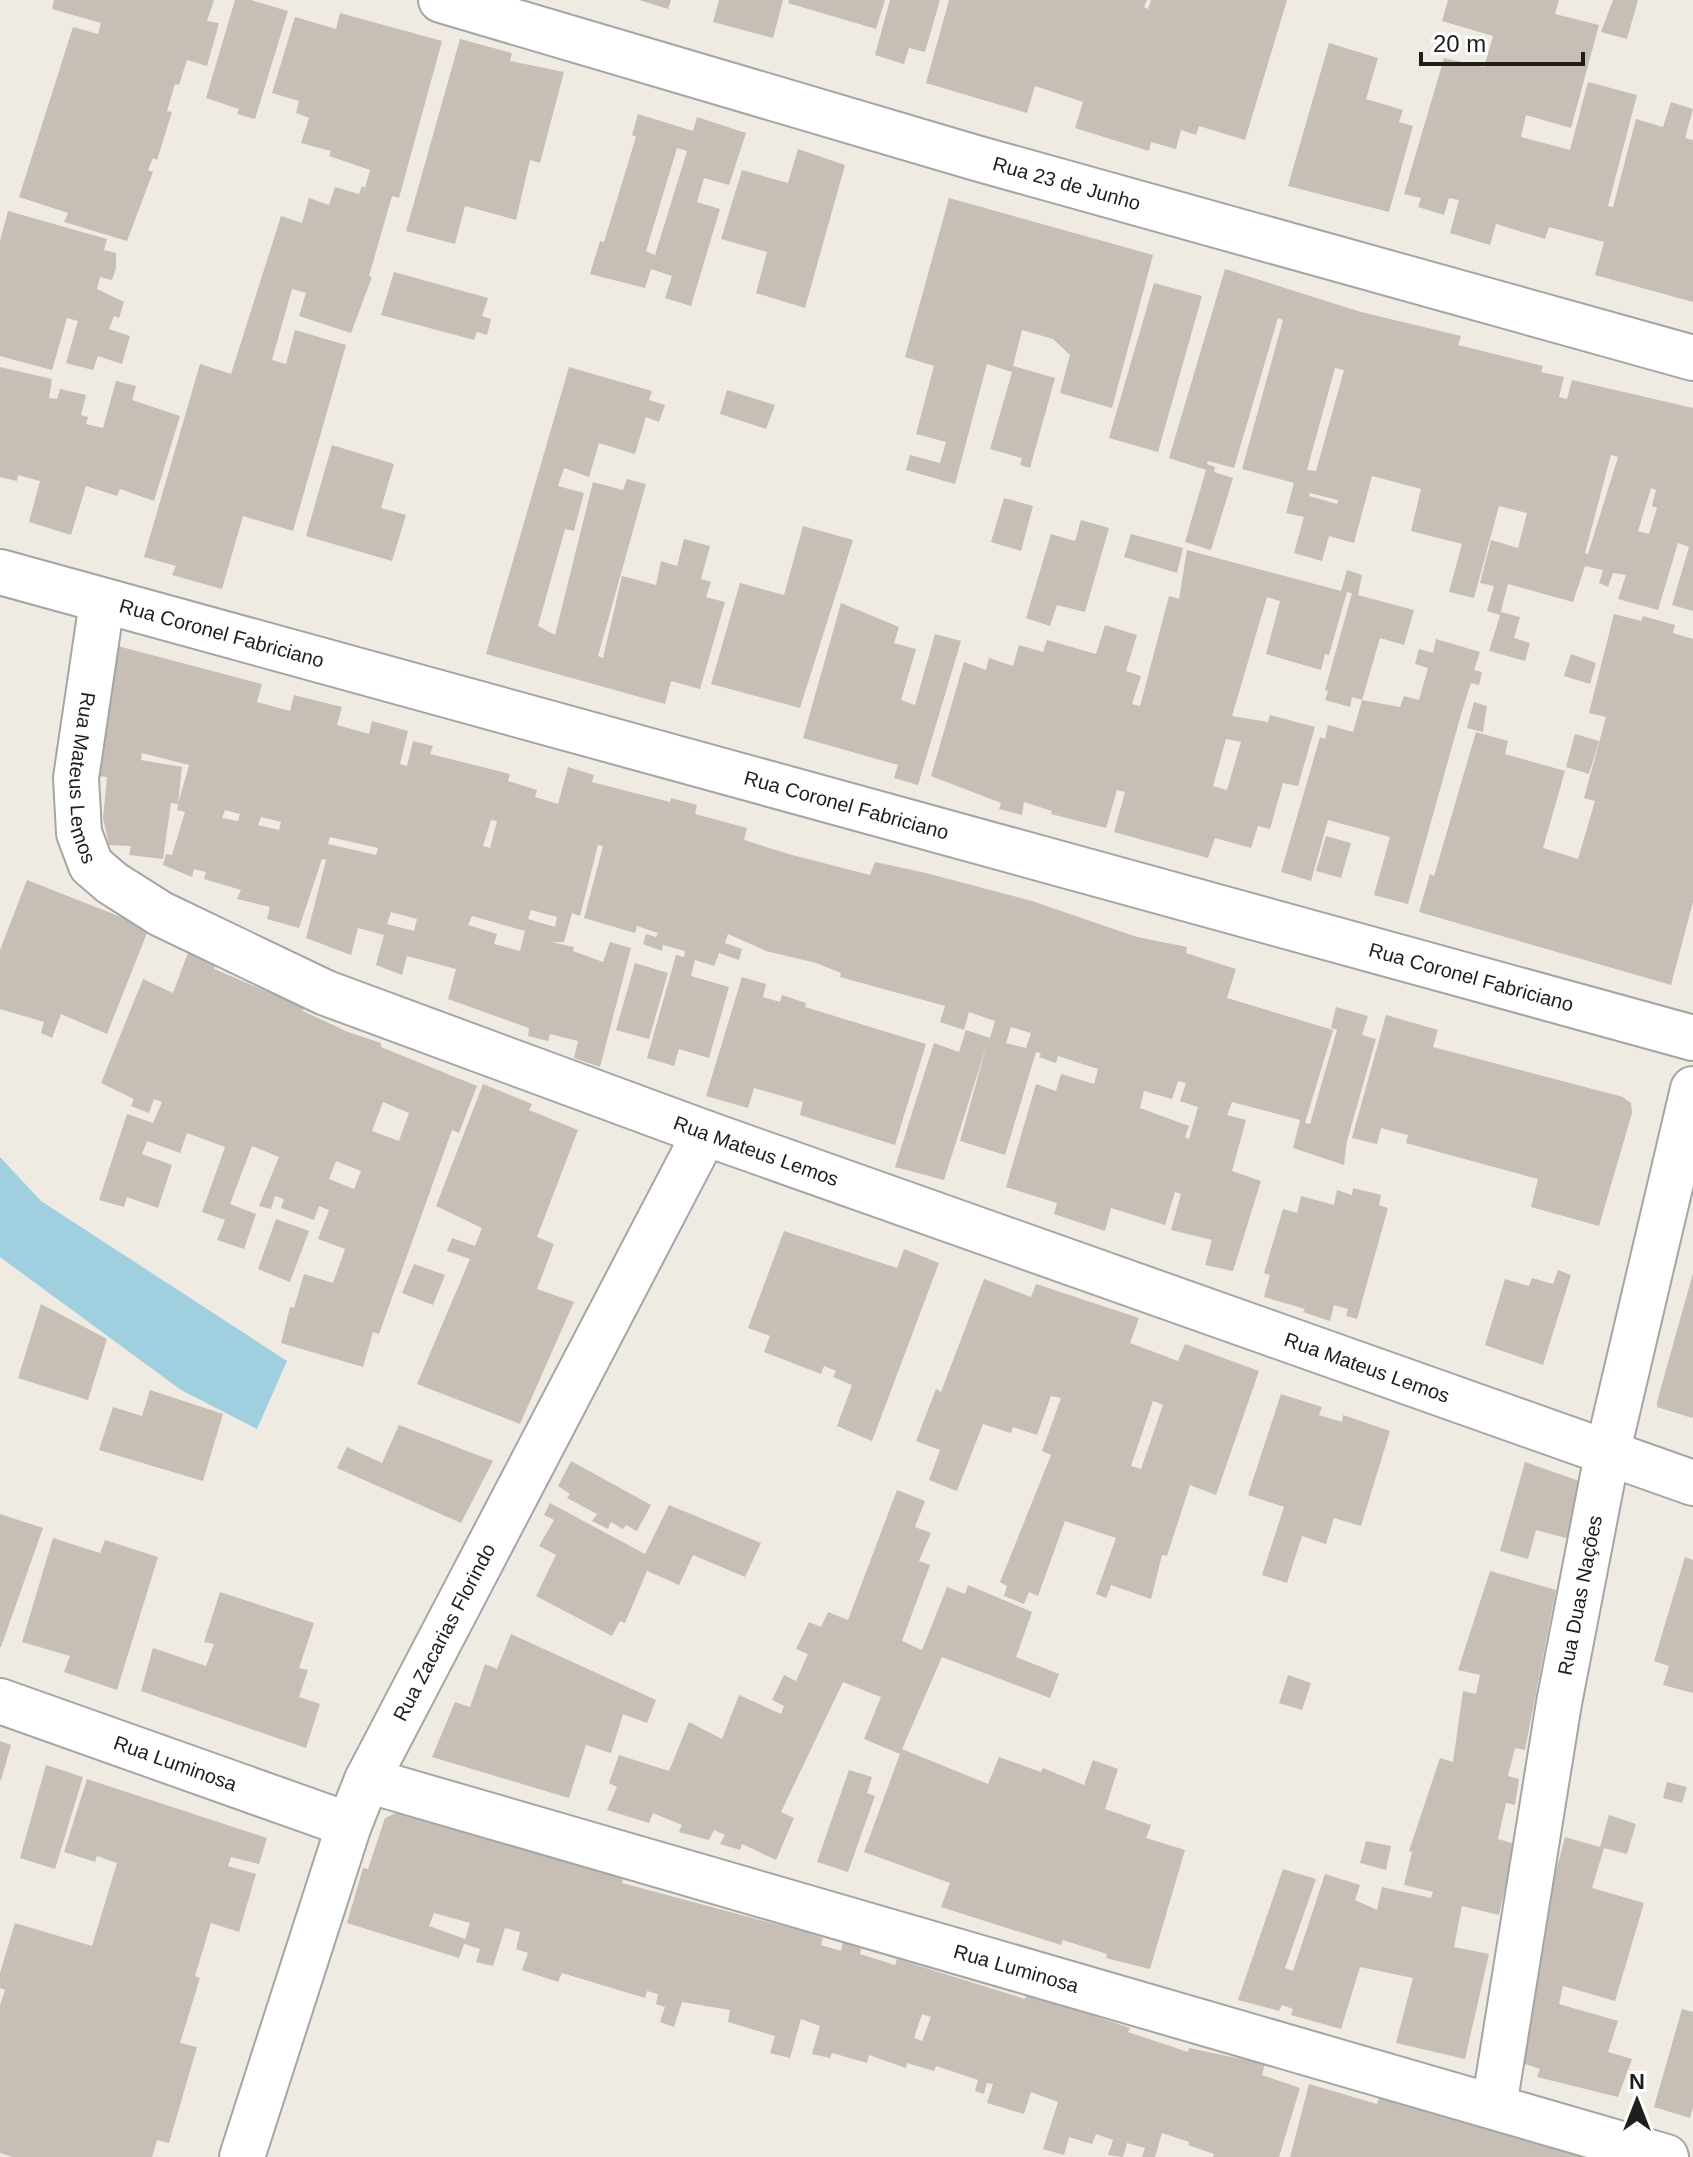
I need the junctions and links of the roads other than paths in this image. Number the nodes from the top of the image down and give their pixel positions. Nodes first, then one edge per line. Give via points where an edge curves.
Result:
1 (441, 0) edge
2 (1693, 358) edge
3 (0, 572) edge
4 (102, 602) junction
5 (1693, 1038) edge
6 (1693, 1089) edge
7 (705, 1133) junction
8 (1608, 1450) junction
9 (1693, 1483) edge
10 (0, 1701) edge
11 (367, 1780) junction
12 (349, 1825) junction
13 (1494, 2106) junction
14 (242, 2157) edge
15 (1666, 2157) edge

1 - 2 street, Rua 23 de Junho via 991,162
3 - 4 street, Rua Coronel Fabriciano
4 - 5 street, Rua Coronel Fabriciano
4 - 7 street, Rua Mateus Lemos via 76,778 79,833 91,865 161,914 326,993
6 - 8 street, Rua Duas Nações
7 - 8 street, Rua Mateus Lemos
7 - 11 street, Rua Zacarias Florindo
8 - 9 street, Rua Mateus Lemos
8 - 13 street, Rua Duas Nações via 1559,1703
10 - 12 street, Rua Luminosa
11 - 12 street, Rua Zacarias Florindo
11 - 13 street, Rua Luminosa
12 - 14 street, Rua Zacarias Florindo
13 - 15 street, Rua Luminosa

